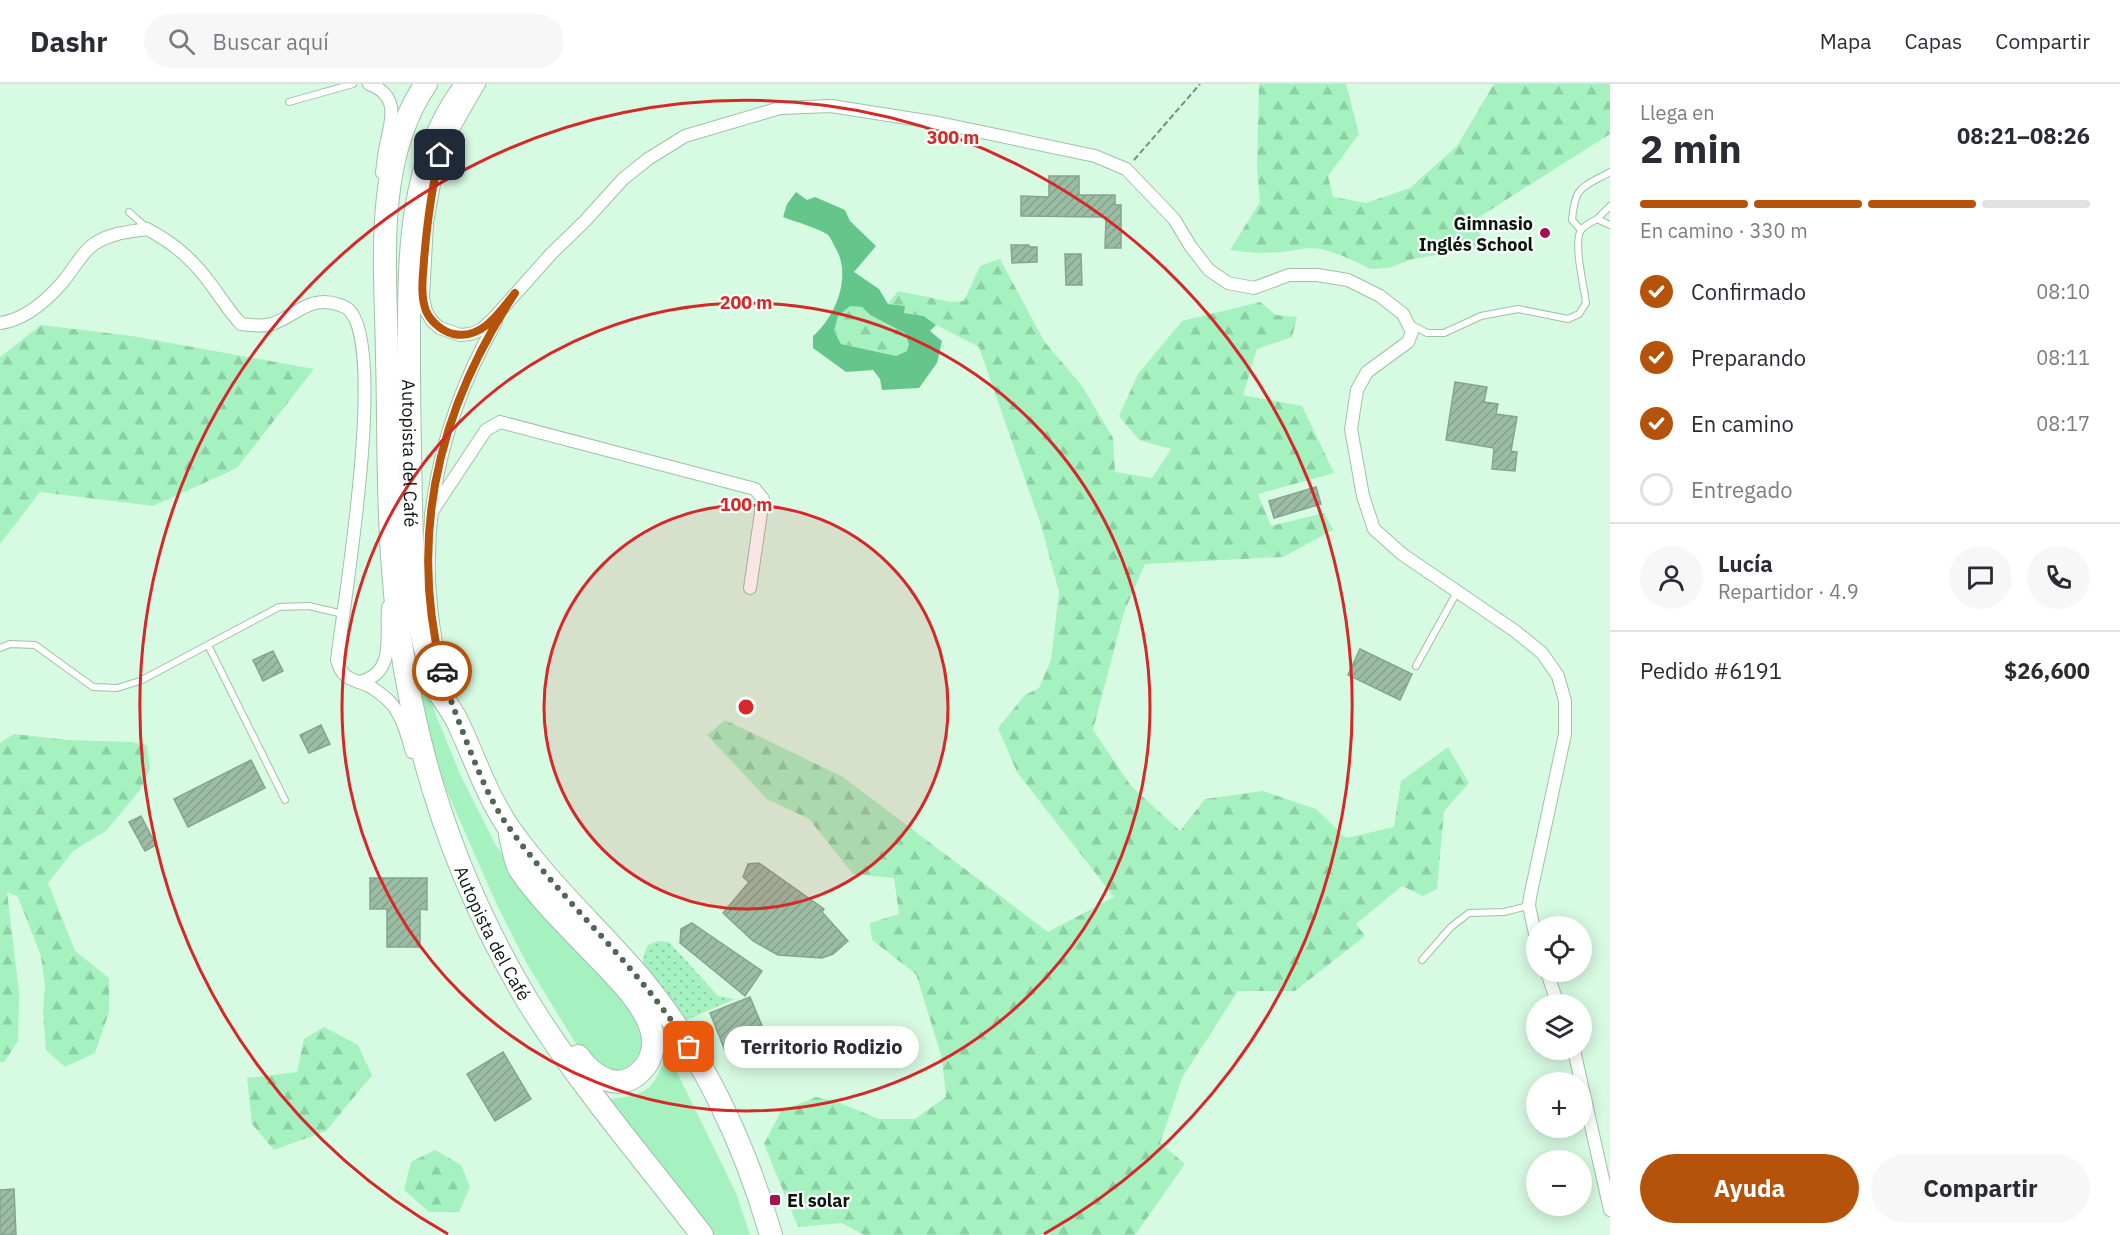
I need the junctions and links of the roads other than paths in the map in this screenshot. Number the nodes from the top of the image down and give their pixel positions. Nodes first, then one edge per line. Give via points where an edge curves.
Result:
1 (353, 84) edge
2 (369, 84) edge
3 (426, 84) edge
4 (467, 84) edge
5 (479, 84) edge
6 (289, 102) dead end
7 (1610, 172) edge
8 (1610, 206) edge
9 (129, 212) dead end
10 (1597, 219) junction
11 (1610, 225) edge
12 (147, 229) junction
13 (1581, 231) junction
14 (387, 236) junction
15 (515, 293) junction
16 (0, 323) edge
17 (1408, 323) junction
18 (431, 513) junction
19 (393, 570) junction
20 (750, 588) dead end
21 (1457, 591) junction
22 (344, 614) junction
23 (208, 645) junction
24 (0, 648) edge
25 (1416, 666) dead end
26 (359, 682) junction
27 (457, 720) junction
28 (428, 775) junction
29 (285, 800) dead end
30 (509, 828) junction
31 (471, 892) junction
32 (1529, 906) junction
33 (1531, 916) edge
34 (1422, 960) dead end
35 (1576, 1060) edge
36 (1610, 1210) edge
37 (702, 1235) edge
38 (771, 1235) edge

1 - 6 lane
2 - 14 street via 382,92 393,116 382,180
3 - 14 highway, Autopista del Café via 408,116 393,163
4 - 27 highway, Autopista del Café via 443,125 418,190 411,250 409,334 416,598 436,686
5 - 15 street via 453,126 433,181 423,298 432,321 459,335 482,329
7 - 13 lane via 1576,194 1572,220
8 - 10 lane
9 - 12 lane
10 - 11 lane
10 - 13 lane
12 - 16 street via 110,236 93,245 62,284 29,314
12 - 22 street via 194,263 241,324 271,324 314,302 348,308 357,324 364,371 364,420
13 - 17 lane via 1578,254 1586,303 1579,314 1568,320 1518,309 1480,316 1444,333 1426,333
14 - 19 highway, Autopista del Café
15 - 17 street via 623,178 685,136 780,108 831,106 939,123 1095,156 1126,169 1174,219 1209,270 1228,283 1254,288 1289,275 1317,274 1348,280 1380,296 1403,314
15 - 18 street via 465,382 443,446
17 - 21 street via 1412,332 1408,342 1367,372 1357,390 1351,429 1363,496 1374,529 1402,554
18 - 20 street via 486,430 500,422 755,489 763,499
18 - 27 street via 428,548 432,618
19 - 26 street via 385,660 376,676
19 - 28 highway, Autopista del Café via 406,681
21 - 25 lane
21 - 32 street via 1542,653 1558,676 1565,701 1565,734
22 - 23 lane via 309,606 279,608
22 - 26 street via 338,660 348,679
23 - 24 lane via 140,681 117,688 93,687 35,645 10,644
23 - 29 lane
26 - 28 street via 391,704 413,755
27 - 30 highway, Autopista del Café via 484,788
28 - 31 highway, Autopista del Café
30 - 31 highway via 518,868 642,1008 654,1037 643,1070 625,1081 615,1082 588,1069 538,997 493,916
30 - 38 highway, Autopista del Café via 673,1020 737,1141
31 - 37 highway, Autopista del Café via 502,955 545,1027
32 - 33 street
32 - 34 lane via 1504,912 1469,913
35 - 36 street

